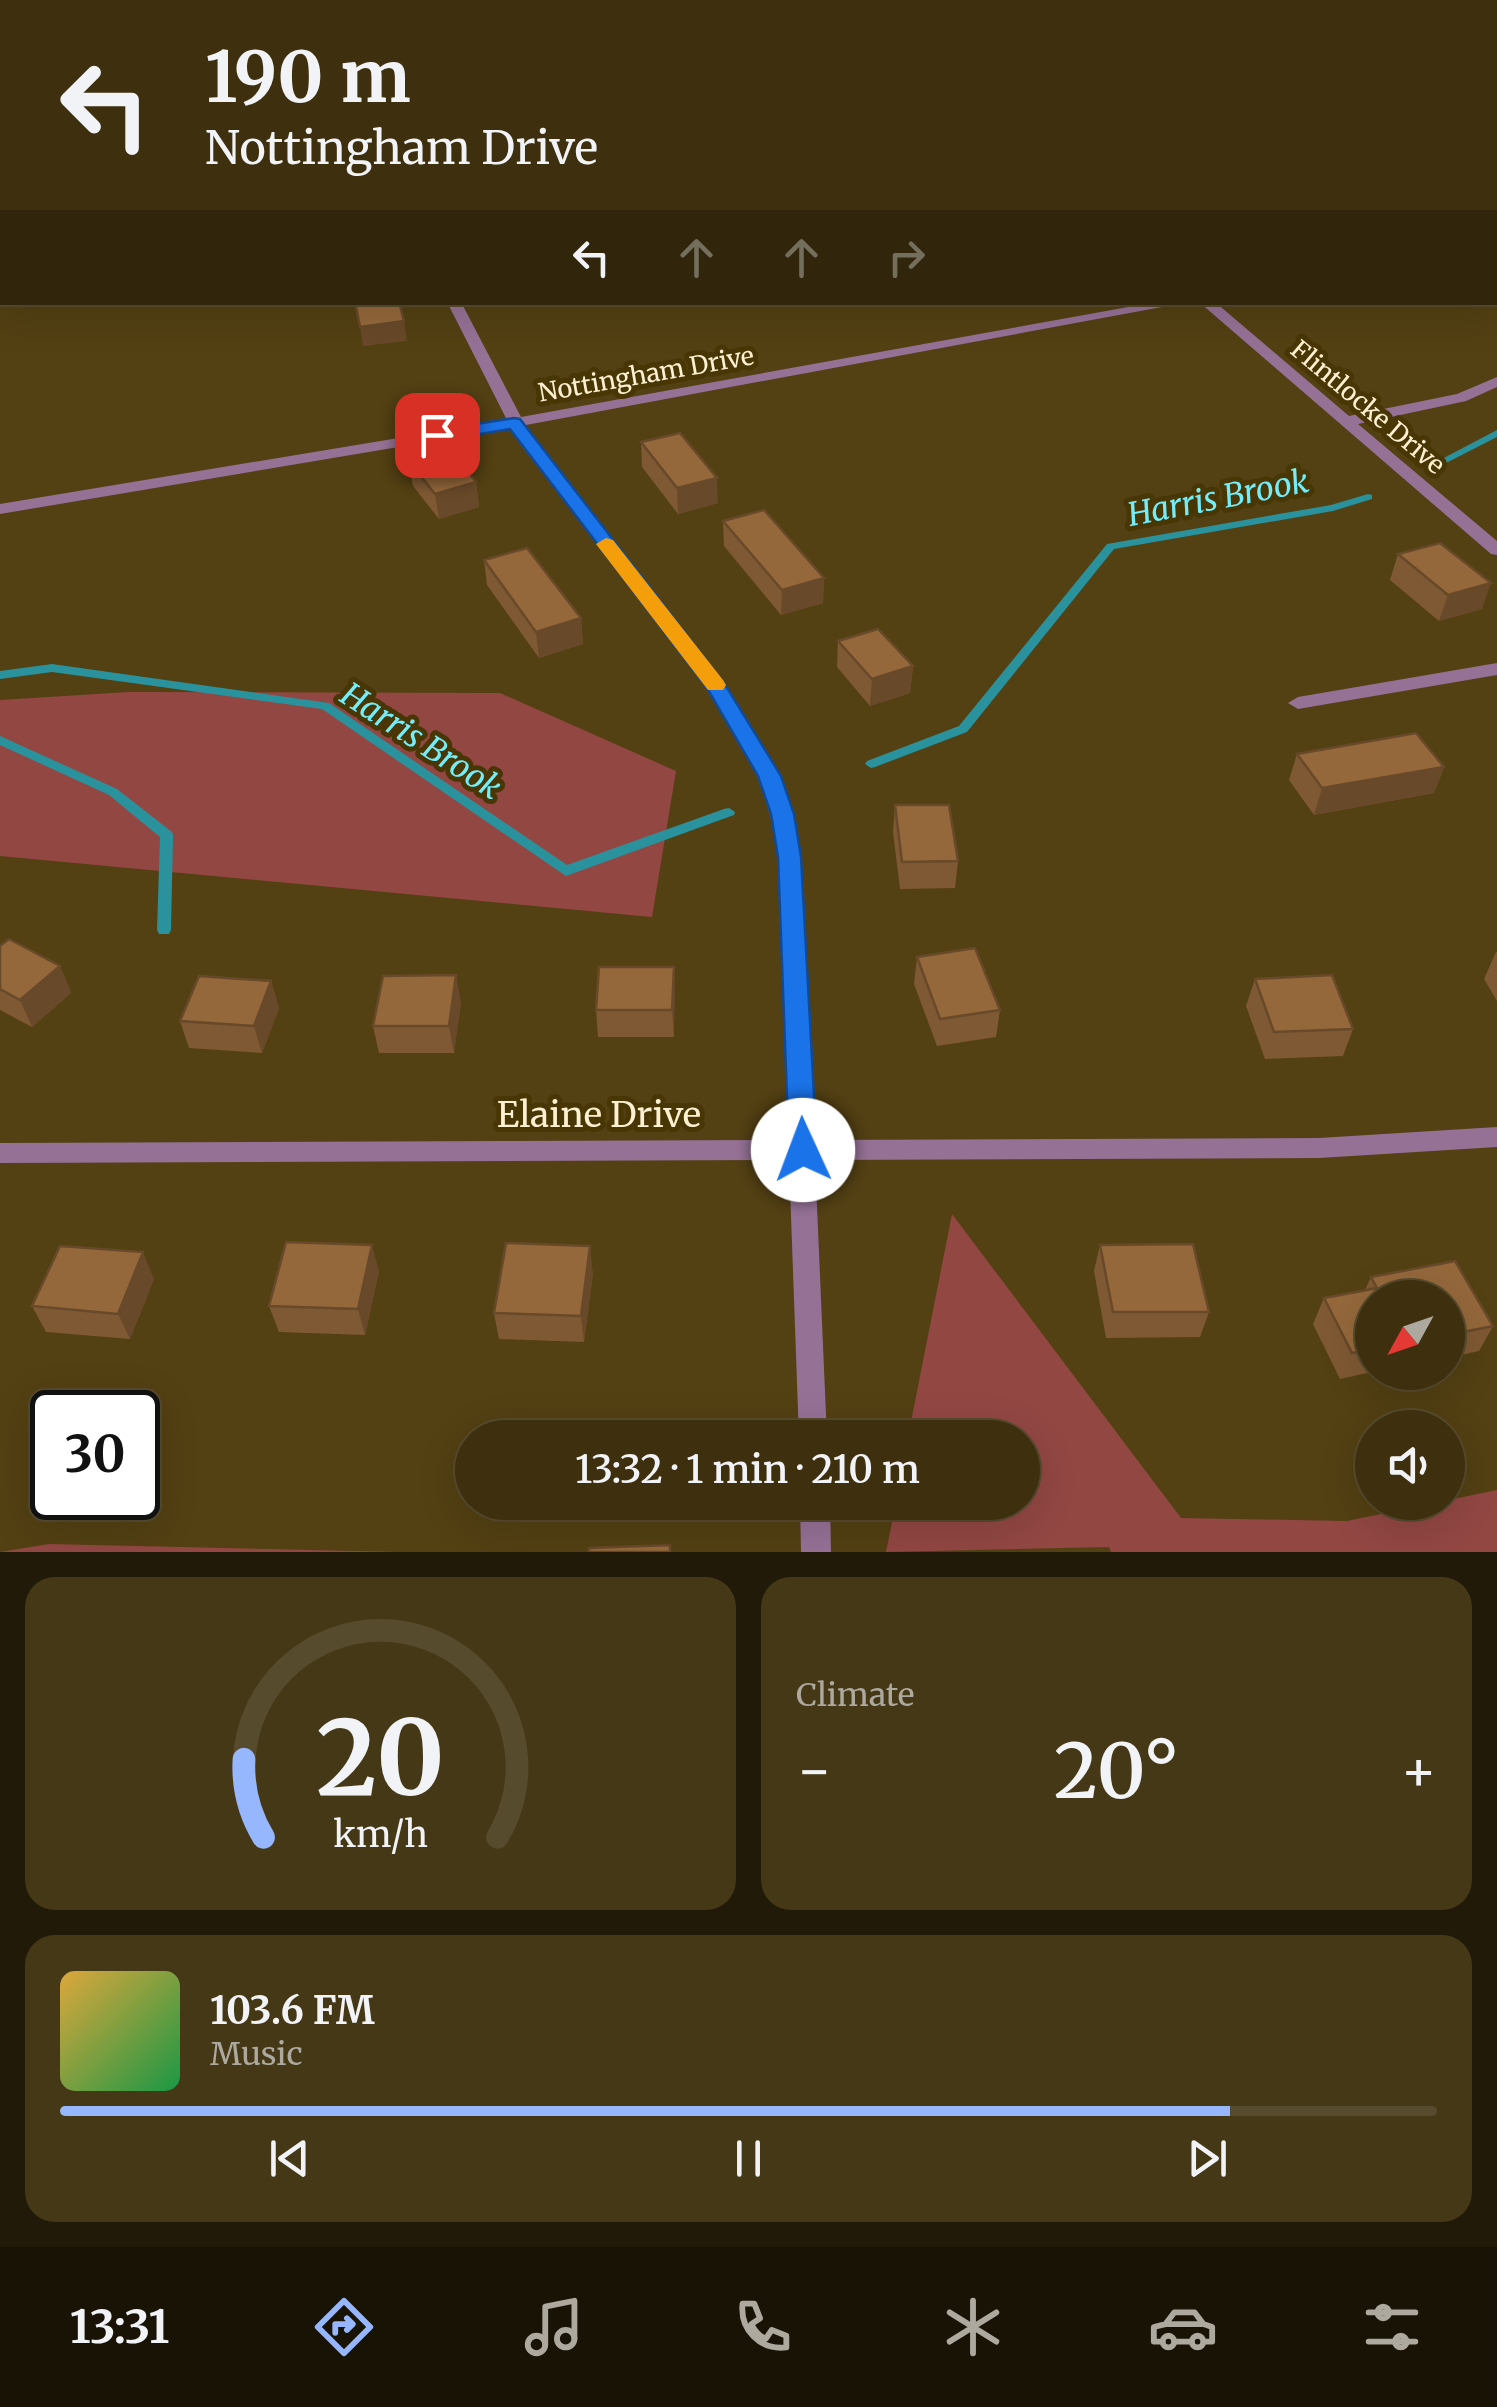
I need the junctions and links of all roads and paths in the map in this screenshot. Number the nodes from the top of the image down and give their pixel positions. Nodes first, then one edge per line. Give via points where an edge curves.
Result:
1 (455, 305) edge
2 (1165, 305) edge
3 (1210, 305) edge
4 (1497, 381) edge
5 (1348, 422) junction
6 (514, 423) junction
7 (0, 509) edge
8 (1497, 550) edge
9 (1497, 669) edge
10 (1298, 703) dead end
11 (1497, 1138) edge
12 (803, 1150) junction
13 (0, 1153) edge
14 (811, 1420) edge
15 (815, 1520) edge
16 (816, 1552) edge

1 - 6 street
2 - 6 street, Nottingham Drive
3 - 5 street, Flintlocke Drive
4 - 5 street via 1461,398
5 - 8 street, Flintlocke Drive
6 - 7 street, Nottingham Drive
6 - 12 street via 716,686 770,776 790,857
9 - 10 street
11 - 12 street, Elaine Drive via 1319,1148
12 - 13 street, Elaine Drive
12 - 14 street
15 - 16 street

